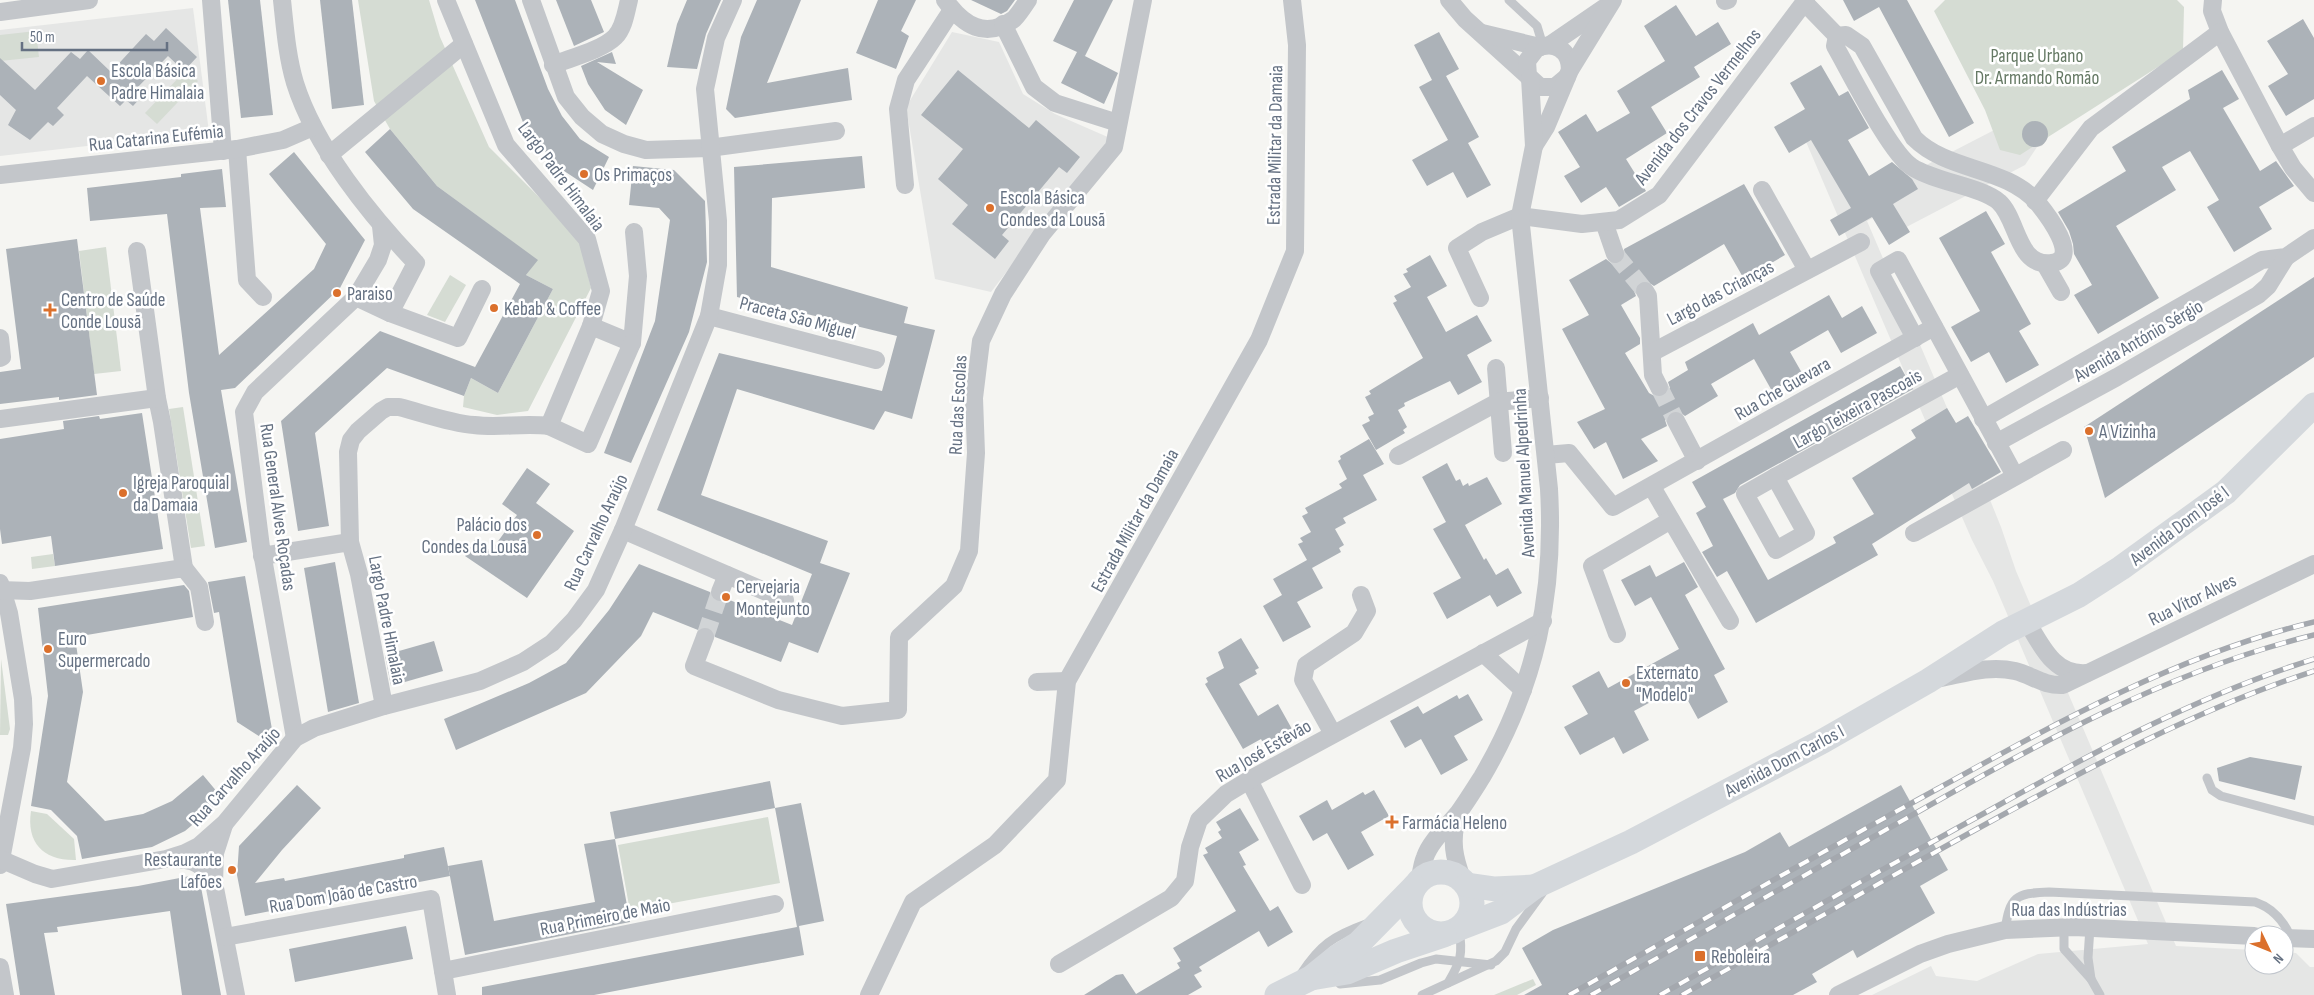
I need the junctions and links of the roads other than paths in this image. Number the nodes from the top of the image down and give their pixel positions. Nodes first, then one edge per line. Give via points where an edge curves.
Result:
1 (89, 0) edge
2 (211, 0) edge
3 (282, 0) edge
4 (446, 0) edge
5 (531, 0) edge
6 (629, 0) edge
7 (733, 0) edge
8 (1028, 0) edge
9 (1143, 0) edge
10 (1292, 0) edge
11 (1449, 0) edge
12 (1509, 0) edge
13 (2213, 0) edge
14 (1612, 2) edge
15 (1800, 3) edge
16 (948, 5) edge
17 (0, 12) edge
18 (1003, 24) junction
19 (1482, 32) junction
20 (2220, 32) junction
21 (1837, 36) junction
22 (464, 44) junction
23 (1544, 46) junction
24 (553, 65) junction
25 (1569, 74) junction
26 (1529, 77) junction
27 (1118, 123) junction
28 (2314, 126) edge
29 (313, 127) junction
30 (836, 131) dead end
31 (1534, 146) junction
32 (2280, 146) junction
33 (709, 148) junction
34 (230, 150) junction
35 (329, 155) junction
36 (0, 175) edge
37 (905, 185) dead end
38 (1762, 190) dead end
39 (2314, 193) edge
40 (2036, 201) junction
41 (1520, 216) junction
42 (1604, 222) junction
43 (381, 226) junction
44 (634, 232) dead end
45 (2314, 238) edge
46 (1861, 242) dead end
47 (138, 251) dead end
48 (1615, 254) tunnel mouth
49 (2286, 257) junction
50 (2045, 264) junction
51 (1807, 270) junction
52 (482, 289) dead end
53 (1645, 291) tunnel mouth
54 (2061, 292) dead end
55 (263, 297) dead end
56 (356, 297) junction
57 (1480, 298) dead end
58 (390, 313) junction
59 (709, 316) junction
60 (591, 326) junction
61 (1934, 327) junction
62 (0, 338) edge
63 (1914, 338) junction
64 (632, 344) junction
65 (1653, 352) junction
66 (0, 358) edge
67 (876, 360) dead end
68 (1496, 368) dead end
69 (1960, 375) junction
70 (1659, 387) tunnel mouth
71 (157, 398) junction
72 (1540, 398) junction
73 (1498, 402) junction
74 (2314, 405) edge
75 (0, 419) edge
76 (1983, 420) junction
77 (1676, 421) tunnel mouth
78 (548, 426) junction
79 (1996, 443) junction
80 (2063, 450) dead end
81 (1503, 453) dead end
82 (1546, 455) junction
83 (1398, 456) dead end
84 (1697, 461) junction
85 (2015, 476) junction
86 (1775, 477) dead end
87 (1652, 487) junction
88 (1671, 520) junction
89 (623, 530) junction
90 (1914, 533) dead end
91 (350, 542) junction
92 (262, 556) junction
93 (2314, 564) edge
94 (184, 568) junction
95 (727, 575) junction
96 (1, 588) edge
97 (720, 592) tunnel mouth
98 (1362, 595) dead end
99 (786, 600) dead end
100 (2026, 620) junction
101 (1543, 621) junction
102 (1730, 621) dead end
103 (205, 622) dead end
104 (1618, 634) dead end
105 (704, 637) tunnel mouth
106 (1483, 653) junction
107 (2090, 672) junction
108 (1067, 681) junction
109 (1928, 681) junction
110 (1037, 682) dead end
111 (1523, 690) junction
112 (384, 706) junction
113 (1334, 734) junction
114 (295, 738) junction
115 (2207, 778) dead end
116 (1248, 780) junction
117 (1460, 811) junction
118 (2314, 821) edge
119 (225, 823) junction
120 (166, 859) junction
121 (0, 861) edge
122 (1544, 882) junction
123 (214, 883) junction
124 (1417, 883) junction
125 (1465, 883) junction
126 (1302, 885) dead end
127 (775, 904) dead end
128 (2285, 925) edge
129 (2064, 927) junction
130 (2090, 927) junction
131 (1455, 930) junction
132 (2005, 930) junction
133 (2244, 935) edge
134 (225, 937) junction
135 (2294, 938) edge
136 (2314, 939) edge
137 (1461, 961) junction
138 (1059, 964) dead end
139 (1491, 964) junction
140 (0, 967) edge
141 (443, 971) junction
142 (2091, 979) junction
143 (1448, 984) junction
144 (1294, 987) edge
145 (5, 995) edge
146 (236, 995) edge
147 (447, 995) edge
148 (869, 995) edge
149 (1422, 995) edge
150 (1838, 995) edge
151 (2100, 995) edge

1 - 17 street
2 - 34 street
3 - 29 street via 288,58
4 - 22 street, Largo Padre Himalaia
5 - 24 street
6 - 24 street via 623,24 615,37 602,46
7 - 33 street, Rua Carvalho Araújo via 716,38 705,89
8 - 18 street via 1015,18
9 - 27 street, Rua das Escolas
10 - 108 street, Estrada Militar da Damaia via 1297,45 1295,251 1259,340
11 - 19 street via 1465,19
12 - 23 lane via 1537,26
13 - 20 street via 2212,11
14 - 23 street, Avenida Manuel Alpedrinha
14 - 25 street, Avenida Manuel Alpedrinha
15 - 21 street
15 - 42 street, Avenida dos Cravos Vermelhos via 1659,195 1619,220
16 - 18 street via 973,27 993,28
16 - 37 street via 906,80 898,109
18 - 27 street via 1034,87 1055,103
19 - 23 street
19 - 26 street
20 - 32 street
20 - 40 street via 2091,128
21 - 40 street via 1846,36 1862,46 1914,138 1923,148 2010,182
21 - 50 street via 1835,46 1896,151 1910,166 1936,179 1993,197 2002,204 2025,252
22 - 35 street
22 - 60 street, Largo Padre Himalaia via 506,145 587,240 601,291
23 - 25 street via 1557,47 1568,56
23 - 26 street, Avenida Manuel Alpedrinha via 1530,54 1527,61
24 - 33 street via 566,97 602,134 646,150
25 - 26 street via 1555,87 1547,88 1540,87
25 - 31 street, Avenida Manuel Alpedrinha
26 - 31 street, Avenida Manuel Alpedrinha
27 - 105 street, Rua das Escolas via 1114,147 1042,234 1003,294 981,341 974,398 976,453 969,550 954,586 899,637 898,710 842,716 778,700 694,666
28 - 32 street
29 - 34 street, Rua Catarina Eufémia via 282,140
29 - 35 street
30 - 33 street
31 - 41 street, Avenida Manuel Alpedrinha
32 - 39 street
33 - 59 street, Rua Carvalho Araújo via 718,221 718,265
34 - 36 street, Rua Catarina Eufémia
34 - 55 street via 247,280
35 - 43 street
38 - 51 street, Largo das Crianças
40 - 50 street via 2065,248 2064,255 2055,263
41 - 42 street, Avenida dos Cravos Vermelhos via 1582,224
41 - 57 street via 1482,232 1457,248
41 - 72 street, Avenida Manuel Alpedrinha
42 - 48 street
43 - 56 street, Rua General Alves Roçadas via 382,245 378,260
43 - 58 street via 416,263
44 - 64 street, Largo Padre Himalaia via 638,276
45 - 49 street, Avenida António Sérgio
46 - 51 street, Largo das Crianças
47 - 71 street
49 - 76 street, Avenida António Sérgio via 2262,260
49 - 79 street, Avenida António Sérgio via 2268,286 2258,295
50 - 54 street
51 - 65 street, Largo das Crianças
52 - 58 street via 458,338
53 - 65 street
56 - 58 street
56 - 92 street, Rua General Alves Roçadas via 255,392 244,412
59 - 67 street, Praceta São Miguel
59 - 89 street, Rua Carvalho Araújo
60 - 64 street
60 - 78 street, Largo Padre Himalaia
61 - 63 street, Rua Che Guevara
61 - 63 street via 1898,260 1879,271
61 - 69 street
62 - 66 street
63 - 84 street, Rua Che Guevara
64 - 78 street, Largo Padre Himalaia via 588,444
65 - 70 street via 1653,375
68 - 73 street
69 - 76 street
69 - 86 street, Largo Teixeira Pascoais
71 - 75 street
71 - 94 street
72 - 73 street
72 - 82 street, Avenida Manuel Alpedrinha
73 - 81 street
73 - 83 street
74 - 100 street, Avenida Dom José I via 2226,492 2079,595
76 - 79 street
77 - 84 street
78 - 91 street, Largo Padre Himalaia via 494,427 472,425 398,407 381,411 358,431 348,452
79 - 85 street
80 - 85 street
82 - 87 street, Rua Che Guevara via 1569,453 1613,507
82 - 101 street, Avenida Manuel Alpedrinha via 1551,554
84 - 87 street, Rua Che Guevara
85 - 90 street
87 - 88 street
88 - 102 street
88 - 104 street via 1592,566
89 - 95 street
89 - 112 street, Rua Carvalho Araújo via 596,590 552,643 523,662 480,681
91 - 92 street, Largo Padre Himalaia
91 - 112 street, Largo Padre Himalaia
92 - 114 street, Rua General Alves Roçadas
93 - 107 street, Rua Vítor Alves
94 - 96 street via 30,591
94 - 103 street via 199,587
95 - 97 street
95 - 99 street
96 - 121 street via 11,622 24,724
98 - 113 street via 1367,611 1354,633 1306,665 1303,680
100 - 107 street via 2058,666 2076,674
100 - 109 street, Avenida Dom Carlos I
101 - 106 street, Rua José Estêvão
101 - 111 street, Avenida Manuel Alpedrinha
106 - 111 street
106 - 113 street, Rua José Estêvão
107 - 109 street, Rua Vítor Alves via 2063,685 2052,686 2016,671 1993,668
108 - 110 street
108 - 148 street, Estrada Militar da Damaia via 1057,780 995,845 913,902
109 - 122 street, Avenida Dom Carlos I via 1823,741 1631,842
111 - 117 street, Avenida Manuel Alpedrinha via 1496,752
112 - 114 street, Rua Carvalho Araújo via 314,728
113 - 116 street, Rua José Estêvão
114 - 119 street, Rua Carvalho Araújo
115 - 118 lane via 2212,790 2221,796
116 - 126 street
116 - 138 street, Rua José Estêvão via 1226,794 1199,820 1190,847 1185,881 1171,898
117 - 124 street, Avenida Manuel Alpedrinha via 1429,849
117 - 125 street, Avenida Manuel Alpedrinha via 1453,849
119 - 120 street, Rua Carvalho Araújo via 199,846
119 - 123 street via 215,853
120 - 121 street, Rua Carvalho Araújo via 52,879
120 - 123 street via 185,859 196,863 206,869
122 - 125 street, Avenida Dom Carlos I via 1495,889
122 - 131 street, Avenida Dom Carlos I via 1501,912
122 - 139 lane via 1505,952
123 - 134 street
124 - 125 street via 1428,874 1447,872
124 - 131 street via 1409,906 1417,924 1425,930
124 - 144 street via 1358,944
125 - 131 street via 1471,893 1471,911
127 - 141 street, Rua Primeiro de Maio
128 - 132 lane via 2268,906 2255,902 2030,892 2020,895 2010,906
129 - 130 street, Rua das Indústrias
129 - 132 street, Rua das Indústrias
129 - 142 lane via 2064,949
130 - 133 street, Rua das Indústrias
130 - 142 lane via 2088,958
131 - 137 lane via 1462,948
131 - 144 street, Avenida Dom Carlos I via 1348,972
132 - 150 street, Rua das Indústrias via 1920,954
134 - 141 street, Rua Dom João de Castro via 431,899
134 - 146 street
135 - 136 street
137 - 139 lane
137 - 143 lane
137 - 144 lane via 1429,961 1370,982
139 - 143 lane
140 - 145 street
141 - 147 street, Rua Dom João de Castro
142 - 151 lane
143 - 149 lane

